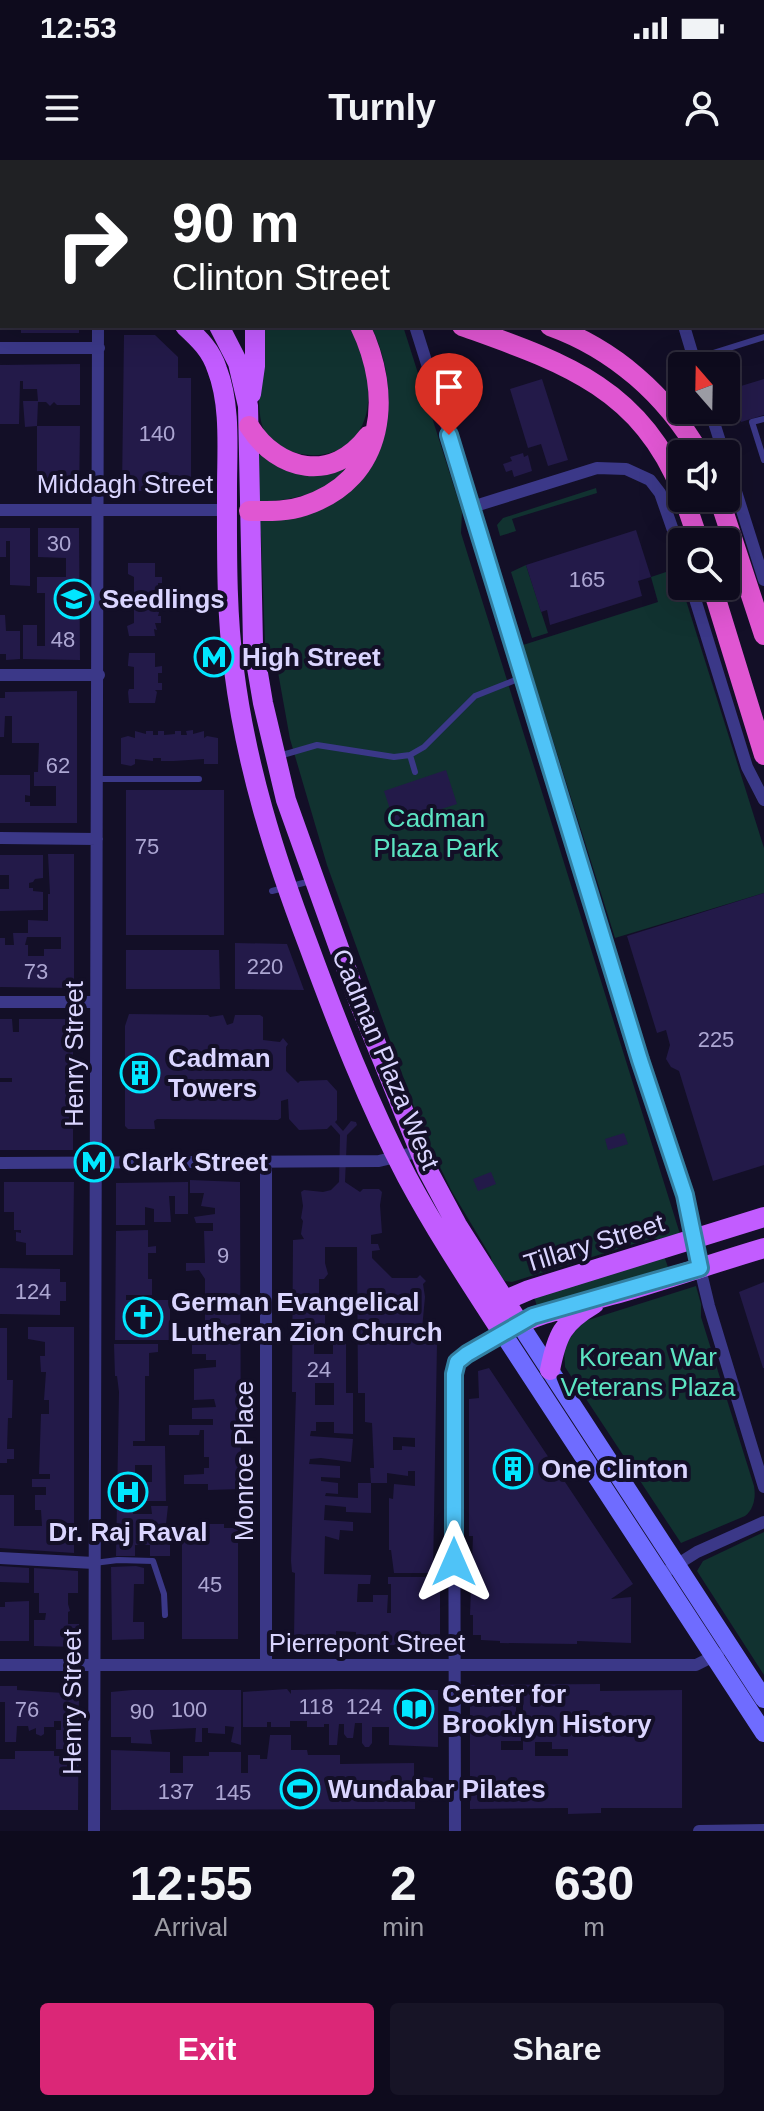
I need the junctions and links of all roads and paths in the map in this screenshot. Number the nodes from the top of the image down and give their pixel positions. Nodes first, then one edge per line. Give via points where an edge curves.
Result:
1 (98, 328) edge
2 (187, 328) edge
3 (220, 328) edge
4 (255, 328) edge
5 (361, 328) edge
6 (416, 328) edge
7 (467, 328) edge
8 (554, 328) edge
9 (685, 328) edge
10 (764, 337) edge
11 (0, 348) edge
12 (99, 348) junction
13 (692, 352) edge
14 (724, 352) edge
15 (249, 416) junction
16 (379, 419) junction
17 (764, 419) edge
18 (691, 440) edge
19 (764, 460) edge
20 (668, 463) edge
21 (740, 504) edge
22 (472, 507) junction
23 (0, 510) edge
24 (99, 510) junction
25 (227, 510) junction
26 (249, 511) junction
27 (724, 512) edge
28 (672, 528) edge
29 (764, 580) edge
30 (695, 600) edge
31 (716, 600) edge
32 (764, 635) edge
33 (0, 675) edge
34 (99, 675) junction
35 (523, 677) junction
36 (410, 755) junction
37 (764, 755) edge
38 (275, 757) junction
39 (415, 772) dead end
40 (98, 779) junction
41 (199, 779) dead end
42 (764, 800) edge
43 (0, 838) edge
44 (97, 839) junction
45 (314, 880) junction
46 (280, 890) junction
47 (0, 1002) edge
48 (96, 1002) junction
49 (421, 1151) junction
50 (397, 1157) junction
51 (266, 1162) junction
52 (0, 1163) edge
53 (96, 1163) junction
54 (764, 1217) edge
55 (693, 1239) junction
56 (764, 1248) edge
57 (700, 1268) junction
58 (609, 1296) junction
59 (495, 1304) junction
60 (510, 1328) junction
61 (550, 1370) junction
62 (764, 1487) edge
63 (764, 1522) edge
64 (0, 1558) edge
65 (94, 1563) junction
66 (670, 1572) junction
67 (165, 1615) dead end
68 (722, 1652) junction
69 (266, 1664) junction
70 (0, 1665) edge
71 (95, 1665) junction
72 (455, 1665) junction
73 (764, 1699) edge
74 (764, 1733) edge
75 (764, 1830) edge
76 (94, 1831) edge
77 (455, 1831) edge
78 (699, 1831) edge

1 - 12 street, Henry Street
2 - 25 main road, Cadman Plaza West via 211,354 222,385
3 - 15 main road, Cadman Plaza West via 238,363
4 - 15 main road
5 - 16 highway via 377,368
6 - 22 street
7 - 20 highway via 563,363 602,388 648,432
8 - 18 highway via 597,347 643,382
9 - 13 street
10 - 14 lane
11 - 12 street
12 - 24 street, Henry Street
15 - 16 highway via 265,448 298,465 318,466 349,456
15 - 26 main road, Cadman Plaza West
16 - 26 highway via 359,467 329,494 301,507
17 - 19 lane via 752,422
21 - 29 street
22 - 28 street via 608,466 650,480
22 - 35 lane
23 - 24 street, Middagh Street
24 - 25 street, Middagh Street
24 - 34 street, Henry Street
25 - 26 main road, Middagh Street
25 - 46 main road, Cadman Plaza West via 239,708
26 - 38 main road, Cadman Plaza West via 253,644
27 - 32 highway
30 - 42 street via 747,767
31 - 37 highway
33 - 34 street
34 - 40 street, Henry Street
35 - 36 lane via 475,696
35 - 55 lane via 692,1217
36 - 38 lane via 317,745
36 - 39 lane
38 - 45 main road, Cadman Plaza West
40 - 41 lane
40 - 44 street, Henry Street
43 - 44 street
44 - 48 street, Henry Street
45 - 46 lane
45 - 49 main road, Cadman Plaza West
46 - 50 main road, Cadman Plaza West
47 - 48 street
48 - 53 street, Henry Street
49 - 50 street
49 - 59 main road, Cadman Plaza West
50 - 51 street
50 - 59 main road, Cadman Plaza West via 431,1220
51 - 53 street
51 - 69 street, Monroe Place
52 - 53 street
53 - 65 street, Henry Street
54 - 55 main road, Tillary Street
55 - 57 street
55 - 59 main road, Tillary Street
56 - 57 main road, Tillary Street
57 - 58 main road, Tillary Street
57 - 62 street
58 - 60 main road, Tillary Street
58 - 61 main road via 563,1329
59 - 60 main road, Cadman Plaza West
60 - 61 main road, Cadman Plaza West
60 - 66 main road, Cadman Plaza West
60 - 72 street via 461,1358 454,1374
61 - 66 main road, Cadman Plaza West
63 - 66 street
64 - 65 street
65 - 67 lane via 153,1561
65 - 71 street, Henry Street
66 - 68 main road, Cadman Plaza West
68 - 72 street, Pierrepont Street via 696,1665
68 - 73 main road, Cadman Plaza West
68 - 74 main road, Cadman Plaza West
69 - 71 street, Pierrepont Street
69 - 72 street, Pierrepont Street
70 - 71 street, Pierrepont Street
71 - 76 street, Henry Street
72 - 77 street
75 - 78 street

